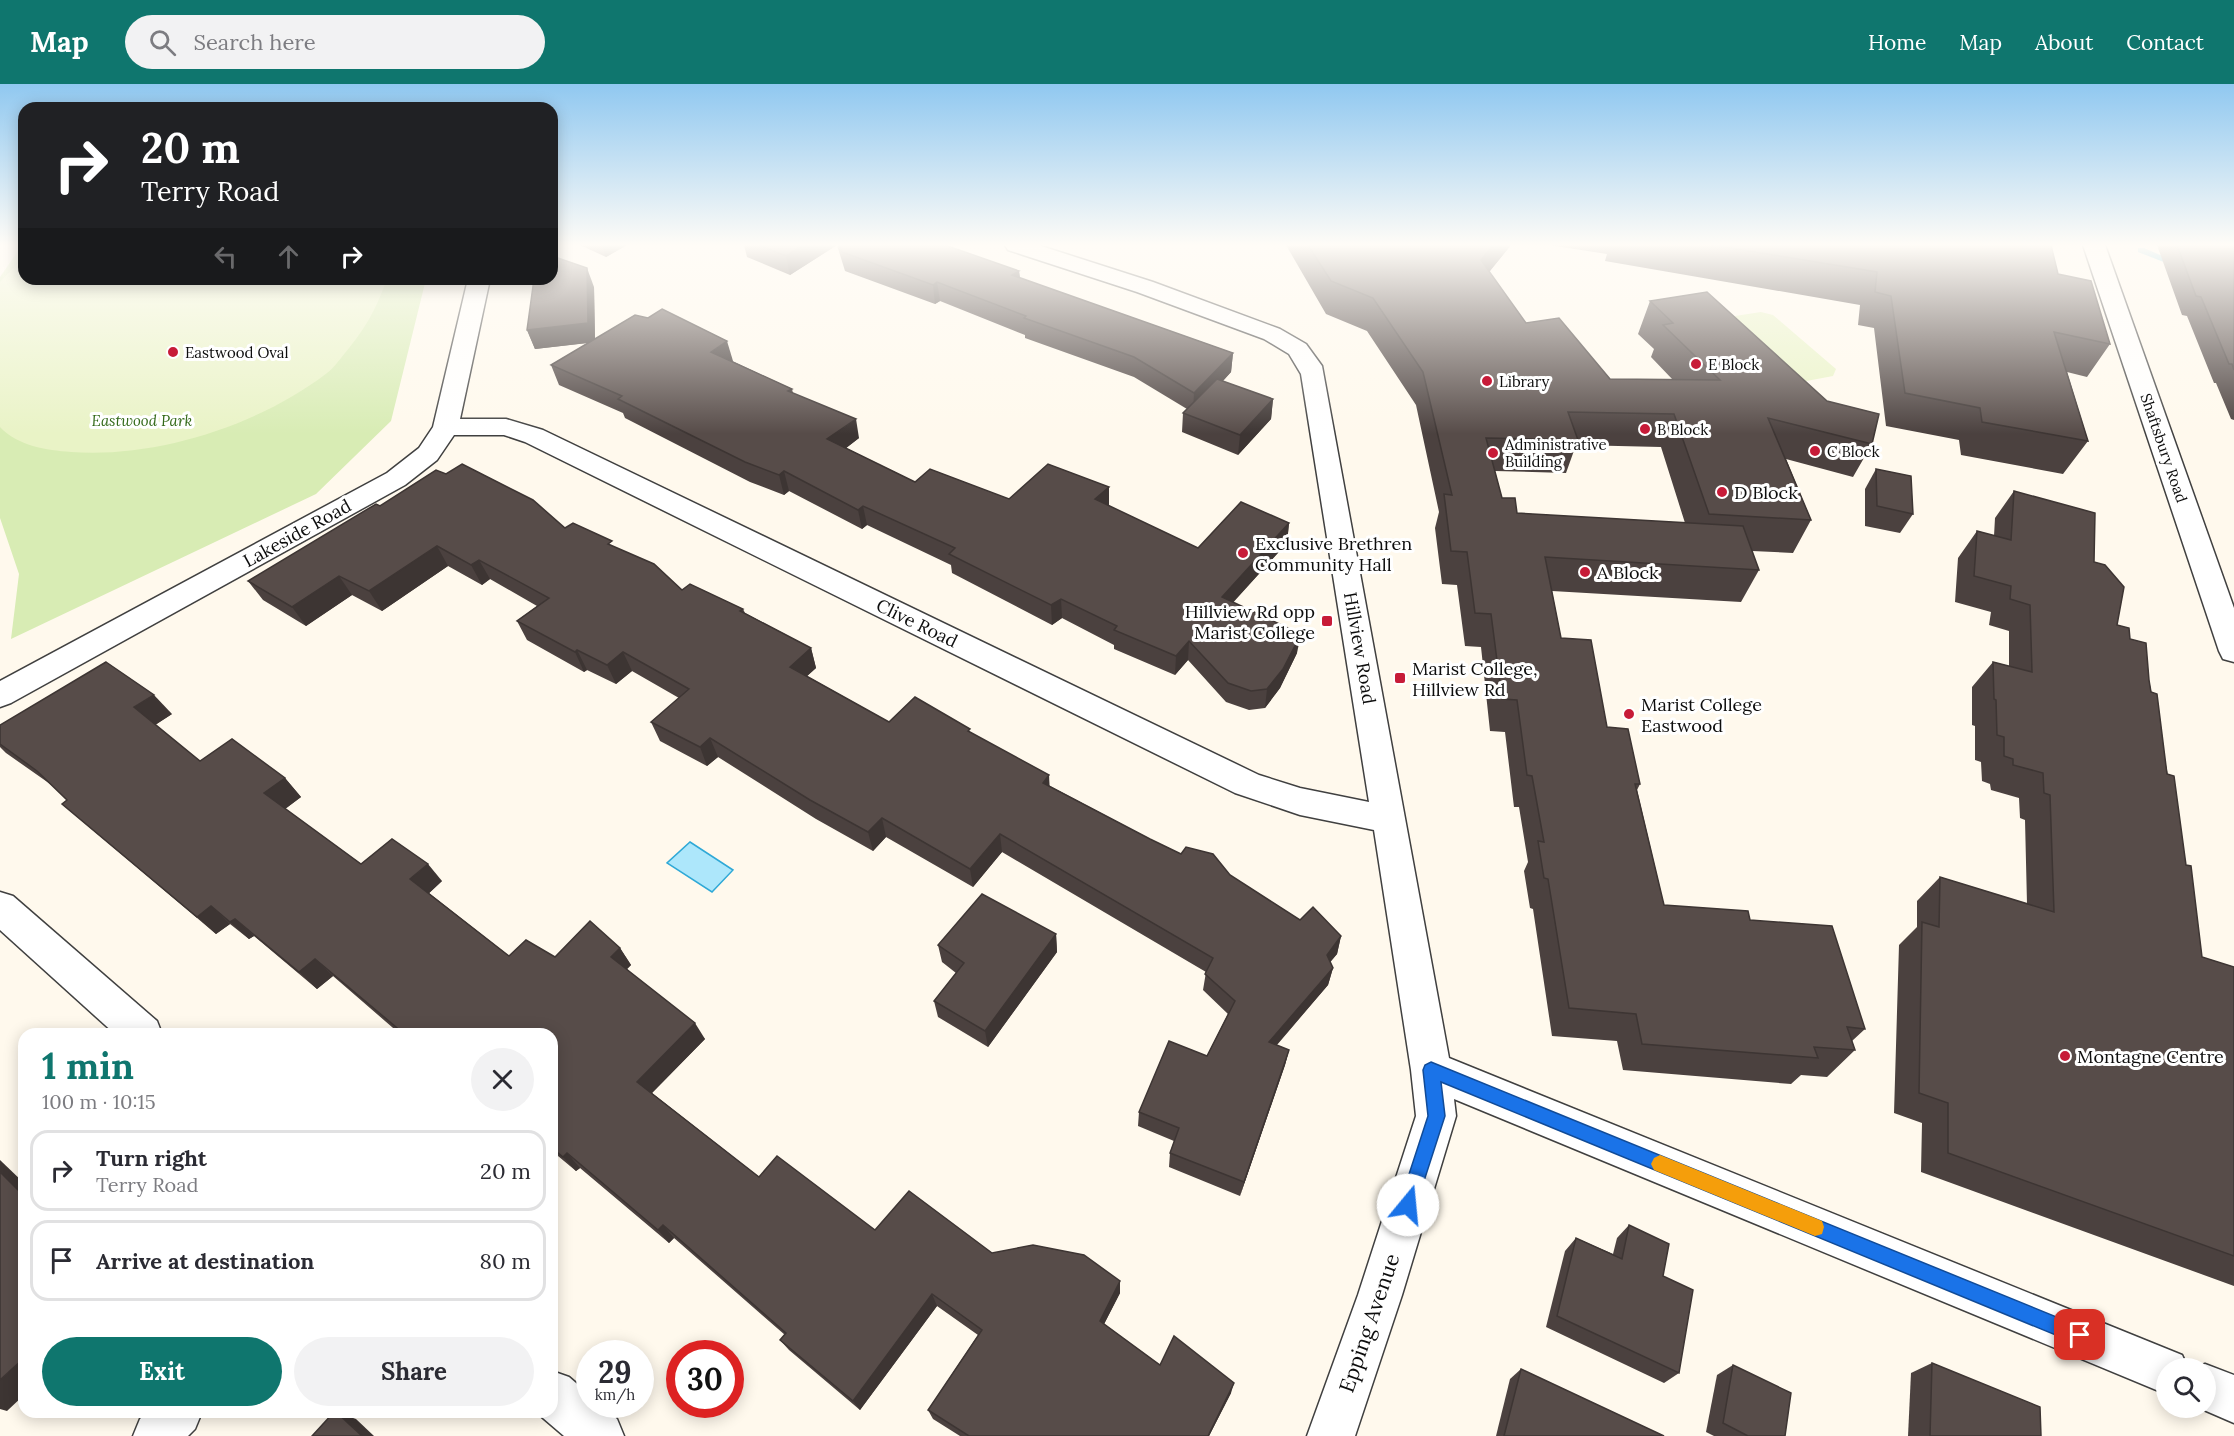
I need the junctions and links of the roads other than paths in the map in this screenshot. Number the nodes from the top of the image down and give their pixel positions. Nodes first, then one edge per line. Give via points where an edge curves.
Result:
1 (473, 308) edge
2 (1201, 308) edge
3 (2112, 308) edge
4 (446, 427) junction
5 (2234, 651) edge
6 (0, 695) edge
7 (1389, 819) junction
8 (0, 907) edge
9 (136, 1028) edge
10 (1431, 1070) junction
11 (2156, 1367) edge
12 (2216, 1392) edge
13 (558, 1399) edge
14 (2234, 1399) edge
15 (173, 1418) edge
16 (157, 1436) edge
17 (600, 1436) edge
18 (1331, 1436) edge

1 - 4 street, Lakeside Road
2 - 7 street, Hillview Road via 1286,340 1305,355 1313,374
3 - 5 street, Shaftsbury Road
4 - 6 street, Lakeside Road via 428,454 396,479
4 - 7 street, Clive Road via 506,427 534,436 1247,784 1306,805
7 - 10 street, Hillview Road
8 - 9 street
10 - 11 street
10 - 18 street, Epping Avenue via 1436,1116
12 - 14 street
13 - 17 street
15 - 16 street

